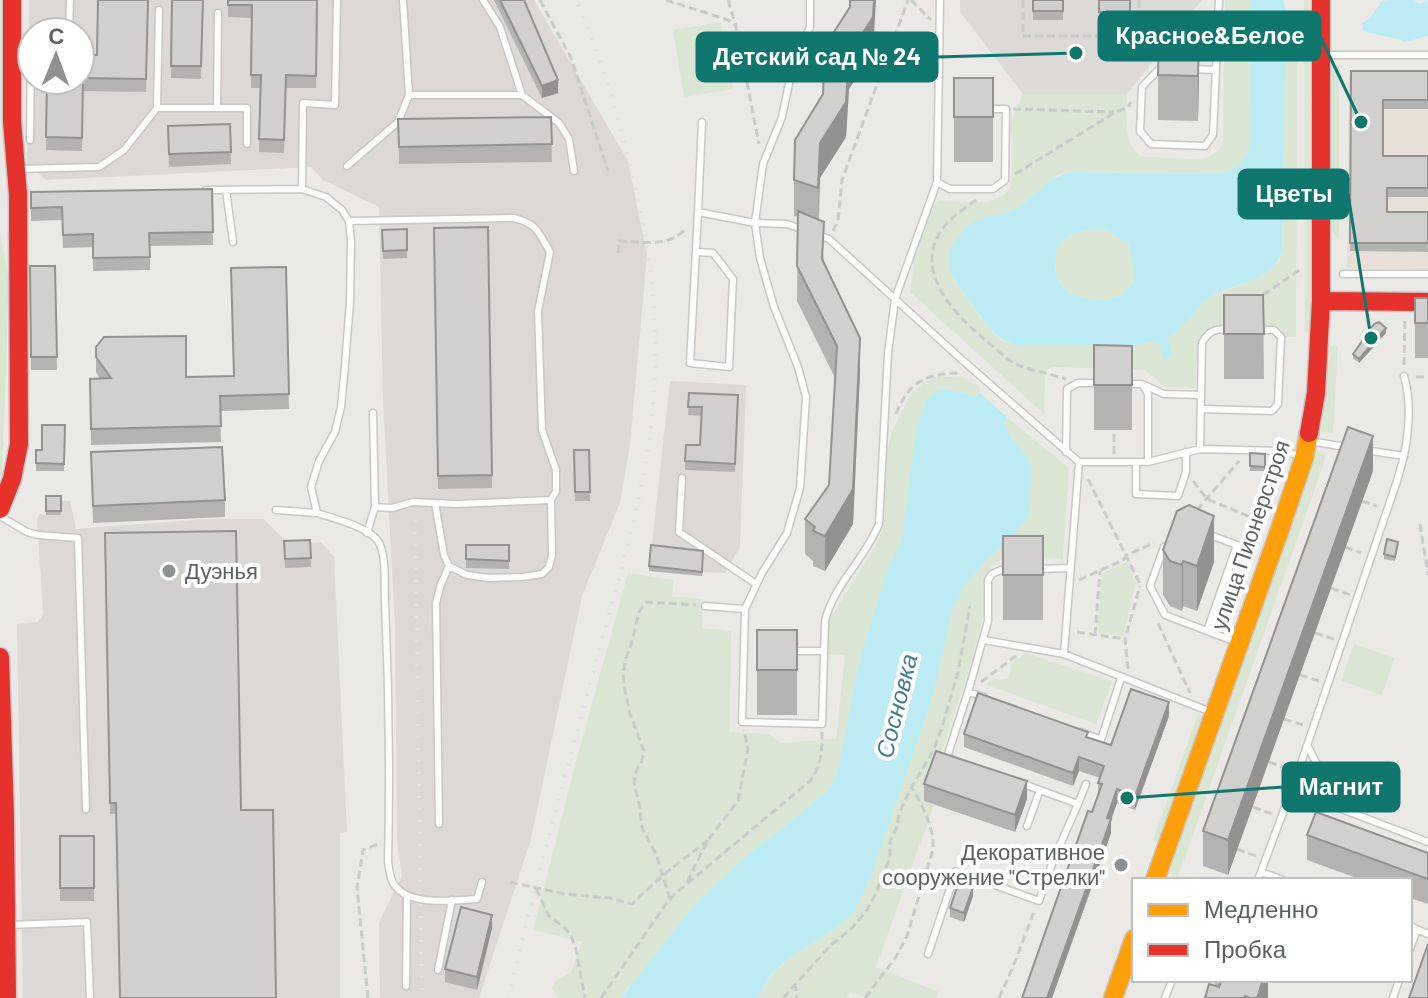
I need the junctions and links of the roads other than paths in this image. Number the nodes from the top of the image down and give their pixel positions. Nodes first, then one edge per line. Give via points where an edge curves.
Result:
1 (337, 0) edge
2 (403, 0) edge
3 (483, 0) edge
4 (810, 0) edge
5 (940, 0) edge
6 (1219, 0) edge
7 (1321, 0) edge
8 (159, 10) dead end
9 (218, 13) dead end
10 (1218, 25) junction
11 (1177, 48) edge
12 (1321, 55) junction
13 (1428, 55) edge
14 (1168, 58) edge
15 (1160, 68) junction
16 (1174, 69) edge
17 (1188, 69) edge
18 (1216, 70) junction
19 (409, 95) junction
20 (522, 95) junction
21 (20, 96) edge
22 (28, 96) edge
23 (939, 107) junction
24 (157, 108) junction
25 (217, 108) junction
26 (952, 108) edge
27 (979, 108) edge
28 (702, 122) dead end
29 (30, 140) dead end
30 (247, 144) dead end
31 (347, 166) dead end
32 (14, 169) junction
33 (574, 171) dead end
34 (937, 182) junction
35 (302, 189) junction
36 (226, 190) junction
37 (197, 191) edge
38 (698, 212) junction
39 (349, 221) junction
40 (755, 223) junction
41 (233, 242) dead end
42 (697, 252) junction
43 (1343, 274) dead end
44 (1428, 274) edge
45 (895, 299) junction
46 (1321, 301) junction
47 (1428, 302) edge
48 (1404, 376) road end
49 (1110, 383) edge
50 (1126, 384) edge
51 (1142, 384) junction
52 (1201, 395) junction
53 (1201, 409) junction
54 (373, 413) dead end
55 (1348, 447) edge
56 (1200, 449) junction
57 (1306, 449) junction
58 (1362, 450) edge
59 (1066, 452) junction
60 (1186, 452) junction
61 (1404, 456) junction
62 (1079, 462) junction
63 (1136, 462) junction
64 (1148, 462) junction
65 (682, 478) dead end
66 (551, 500) junction
67 (435, 503) junction
68 (375, 507) junction
69 (0, 509) edge
70 (276, 510) dead end
71 (317, 513) junction
72 (0, 516) edge
73 (1198, 531) edge
74 (367, 533) junction
75 (1175, 541) edge
76 (449, 566) junction
77 (1070, 568) junction
78 (1015, 569) edge
79 (1029, 569) edge
80 (756, 584) junction
81 (705, 606) road end
82 (745, 609) junction
83 (1207, 631) junction
84 (984, 640) junction
85 (1239, 643) junction
86 (744, 651) junction
87 (760, 651) edge
88 (776, 651) edge
89 (824, 651) junction
90 (1064, 654) junction
91 (0, 657) edge
92 (1121, 678) junction
93 (968, 692) junction
94 (998, 703) edge
95 (1214, 713) junction
96 (1072, 729) edge
97 (1307, 745) junction
98 (959, 761) edge
99 (1315, 776) dead end
100 (1017, 782) edge
101 (1086, 784) dead end
102 (1040, 790) junction
103 (1292, 790) junction
104 (1078, 804) junction
105 (86, 809) dead end
106 (439, 824) dead end
107 (1027, 826) dead end
108 (1428, 842) edge
109 (990, 851) dead end
110 (1053, 861) junction
111 (1261, 872) junction
112 (1159, 878) edge
113 (1259, 878) edge
114 (1278, 878) edge
115 (482, 882) dead end
116 (407, 896) junction
117 (452, 900) junction
118 (6, 925) junction
119 (1414, 927) edge
120 (1428, 934) edge
121 (1132, 945) edge
122 (928, 954) dead end
123 (438, 970) dead end
124 (406, 986) dead end
125 (7, 998) edge
126 (90, 998) edge
127 (1113, 998) edge

1 - 35 lane via 335,105 303,103
2 - 19 lane
3 - 20 lane via 500,27
4 - 40 lane via 810,27 763,164
5 - 23 lane
6 - 10 lane
7 - 12 street, улица Пионерстроя
8 - 24 lane
9 - 25 lane
10 - 11 lane via 1196,26
10 - 18 lane
12 - 13 lane
12 - 46 street, улица Пионерстроя
14 - 15 lane
15 - 16 lane
15 - 18 lane via 1142,87 1140,131 1151,144 1205,146 1213,135
17 - 18 lane
19 - 20 lane
19 - 31 lane via 398,122
20 - 33 lane via 559,123 569,139
21 - 32 street
22 - 29 lane
23 - 26 lane
23 - 34 lane
24 - 25 lane
24 - 32 lane via 124,150 99,167
25 - 30 lane via 247,108
27 - 34 lane via 1006,109 1005,180 993,189 950,189
28 - 38 lane
32 - 69 street via 26,194 19,444
34 - 45 lane
35 - 36 lane
35 - 39 lane via 326,197
36 - 37 lane
36 - 41 lane
38 - 40 lane
38 - 42 lane
39 - 66 lane via 514,218 529,221 537,230 550,252 538,311 542,430 556,470
39 - 71 lane via 350,302 342,392 335,432 311,487
40 - 45 lane via 787,224 829,239
40 - 80 lane via 774,307 806,397 800,488 787,533
42 - 42 lane via 690,363 729,367 733,279 713,253
43 - 44 lane
45 - 59 lane
45 - 89 lane via 879,524 828,608
46 - 47 street
46 - 57 street, улица Пионерстроя via 1316,393
48 - 61 lane via 1409,392
49 - 59 lane via 1078,383 1067,389
50 - 51 lane
51 - 52 lane via 1164,394
51 - 64 lane via 1148,394
52 - 53 lane
52 - 53 lane via 1202,343 1207,334 1214,329 1274,330 1281,337 1278,404 1272,411
53 - 56 lane
54 - 68 lane
55 - 57 lane
56 - 57 lane
56 - 60 lane
57 - 85 street, улица Пионерстроя
58 - 61 lane
59 - 62 lane
60 - 63 lane via 1178,496 1136,494
60 - 64 lane
61 - 97 lane
62 - 63 lane
62 - 77 lane
63 - 64 lane
65 - 80 lane via 679,532
66 - 67 lane
66 - 76 lane via 552,555 542,574 489,578
67 - 68 lane
67 - 76 lane
68 - 74 lane
70 - 71 lane
71 - 74 lane
72 - 105 lane via 27,532 78,538
73 - 83 lane via 1237,545
74 - 116 lane via 383,555 388,862 391,880
75 - 83 lane via 1164,547 1150,586 1165,615
76 - 106 lane via 436,603
77 - 79 lane
77 - 90 lane
78 - 84 lane via 1001,570 988,580
80 - 82 lane
81 - 82 lane
82 - 86 lane
83 - 85 lane
84 - 90 lane
84 - 93 lane
85 - 95 street, улица Пионерстроя
86 - 87 lane
86 - 89 lane via 742,722 822,724
88 - 89 lane
90 - 92 lane
91 - 118 street
92 - 95 lane
92 - 96 lane via 1101,740
93 - 94 lane
93 - 98 lane via 947,757
95 - 112 street, улица Пионерстроя
97 - 99 lane via 1317,764
97 - 103 lane
100 - 102 lane
101 - 104 lane
102 - 104 lane
102 - 107 lane
103 - 108 lane
103 - 111 lane
104 - 110 lane
109 - 110 lane via 1008,857 1017,849
110 - 122 lane via 1039,901 956,871
111 - 113 lane
111 - 114 lane
115 - 117 lane via 477,899
116 - 117 lane
116 - 124 lane
117 - 123 lane
118 - 125 street
118 - 126 lane via 87,922
119 - 120 lane
121 - 127 street

